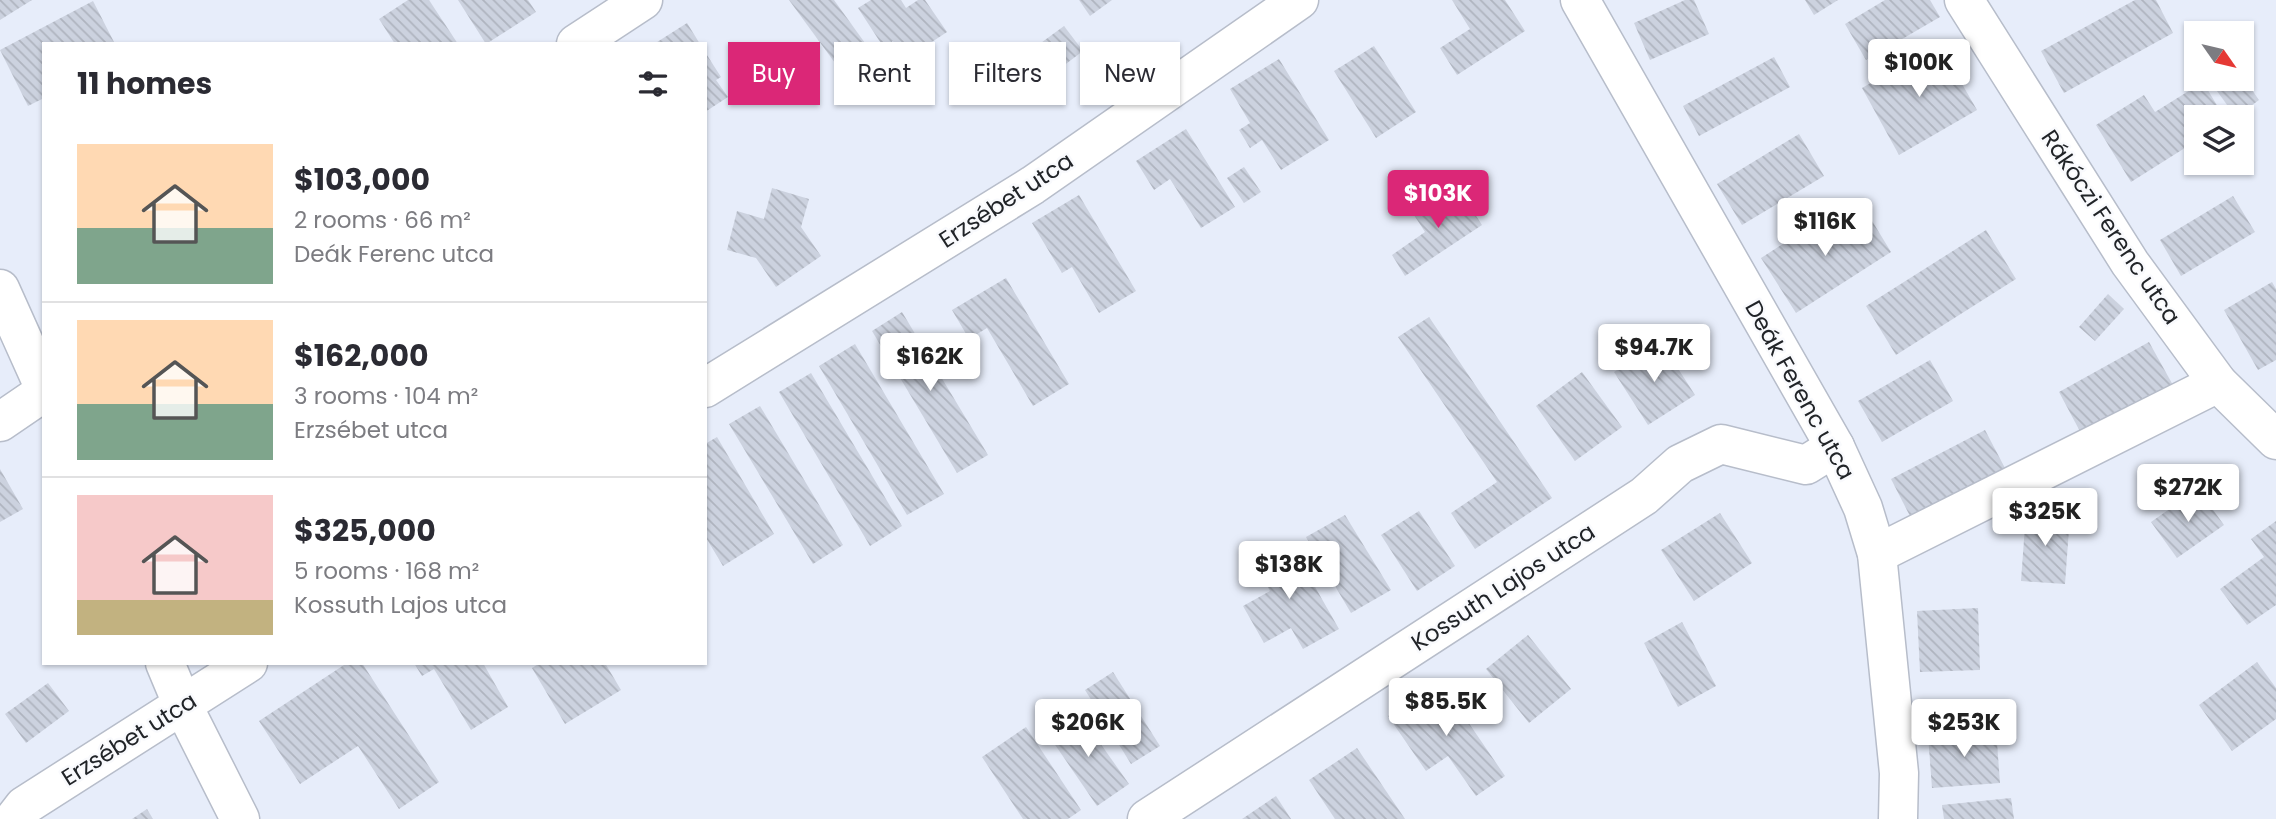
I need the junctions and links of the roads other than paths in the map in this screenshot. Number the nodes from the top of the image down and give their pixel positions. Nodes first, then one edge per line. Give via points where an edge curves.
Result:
1 (643, 0) edge
2 (1299, 0) edge
3 (1580, 0) edge
4 (1965, 0) edge
5 (579, 42) edge
6 (0, 289) edge
7 (2218, 383) junction
8 (42, 385) edge
9 (707, 386) edge
10 (42, 391) edge
11 (0, 422) edge
12 (2276, 440) edge
13 (1835, 447) junction
14 (1877, 554) junction
15 (166, 665) edge
16 (245, 665) edge
17 (183, 706) junction
18 (14, 819) edge
19 (240, 819) edge
20 (1147, 819) edge
21 (1898, 819) edge

1 - 5 street
2 - 9 street, Erzsébet utca via 1033,185
3 - 13 street, Deák Ferenc utca
4 - 7 street, Rákóczi Ferenc utca via 2130,263
6 - 8 street
7 - 12 street, Rákóczi Ferenc utca
7 - 14 street
10 - 11 street
13 - 14 street, Deák Ferenc utca via 1863,508
13 - 20 street, Kossuth Lajos utca via 1806,465 1721,444 1679,464 1644,496
14 - 21 street, Deák Ferenc utca via 1899,773
15 - 17 street
16 - 17 street, Erzsébet utca
17 - 18 street, Erzsébet utca via 24,806
17 - 19 street

